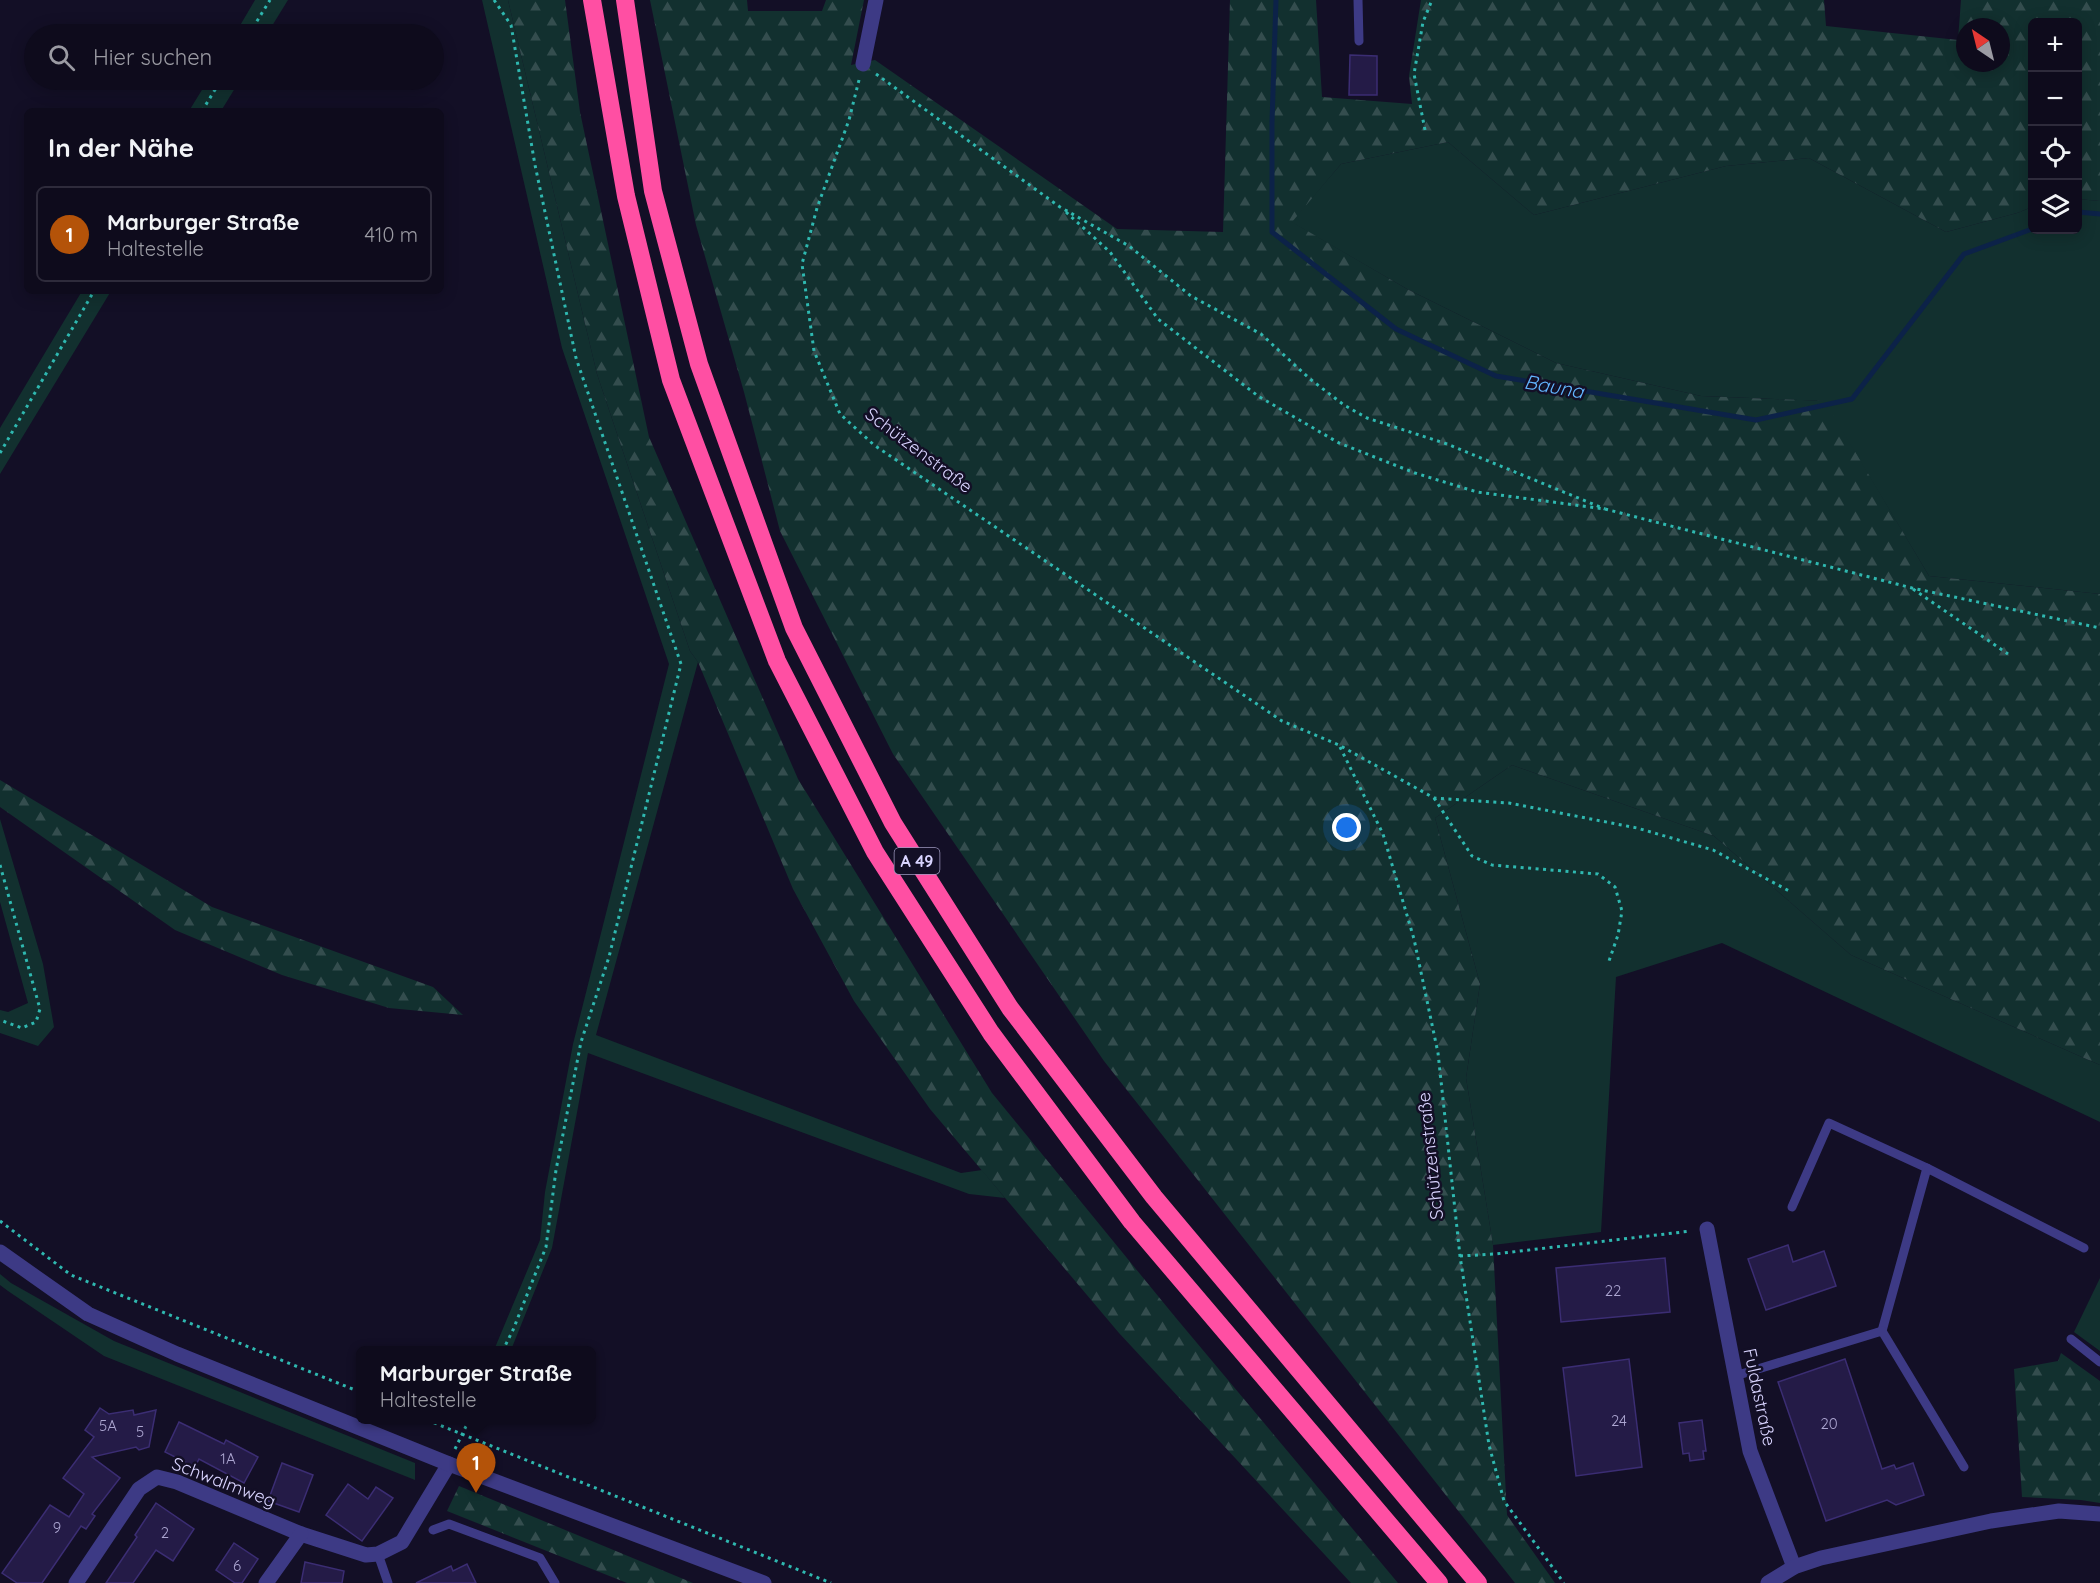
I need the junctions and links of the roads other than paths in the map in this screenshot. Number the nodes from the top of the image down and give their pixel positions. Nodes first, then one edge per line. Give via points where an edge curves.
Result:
1 (592, 0) edge
2 (625, 0) edge
3 (876, 0) edge
4 (1358, 0) edge
5 (1359, 42) dead end
6 (862, 64) road end
7 (1928, 1168) junction
8 (1792, 1207) dead end
9 (1707, 1229) road end
10 (2084, 1248) dead end
11 (0, 1252) edge
12 (1882, 1331) junction
13 (2070, 1339) dead end
14 (2100, 1362) edge
15 (1735, 1376) junction
16 (449, 1464) junction
17 (1964, 1467) dead end
18 (2100, 1514) edge
19 (433, 1530) dead end
20 (301, 1534) junction
21 (378, 1554) junction
22 (1794, 1567) junction
23 (76, 1583) edge
24 (266, 1583) edge
25 (388, 1583) edge
26 (555, 1583) edge
27 (764, 1583) edge
28 (1439, 1583) edge
29 (1478, 1583) edge
30 (1768, 1583) edge

1 - 28 highway, A 49 via 626,196 671,380 777,661 875,852 991,1033 1132,1222
2 - 29 highway, A 49 via 653,190 699,364 794,628 893,823 1010,1008 1154,1197
3 - 6 street
4 - 5 lane
7 - 8 lane via 1829,1123
7 - 10 lane
7 - 12 lane
9 - 15 street, Fuldastraße
11 - 16 street via 88,1314 263,1390
12 - 15 lane
12 - 17 lane
13 - 14 lane
15 - 22 street, Fuldastraße via 1750,1451
16 - 21 street via 402,1542
16 - 27 street
18 - 22 street via 2059,1511 1991,1521
19 - 26 lane via 449,1524 540,1558
20 - 21 street via 366,1555
20 - 23 street, Schwalmweg via 177,1482 157,1478 139,1489
20 - 24 street
21 - 25 lane
22 - 30 street

